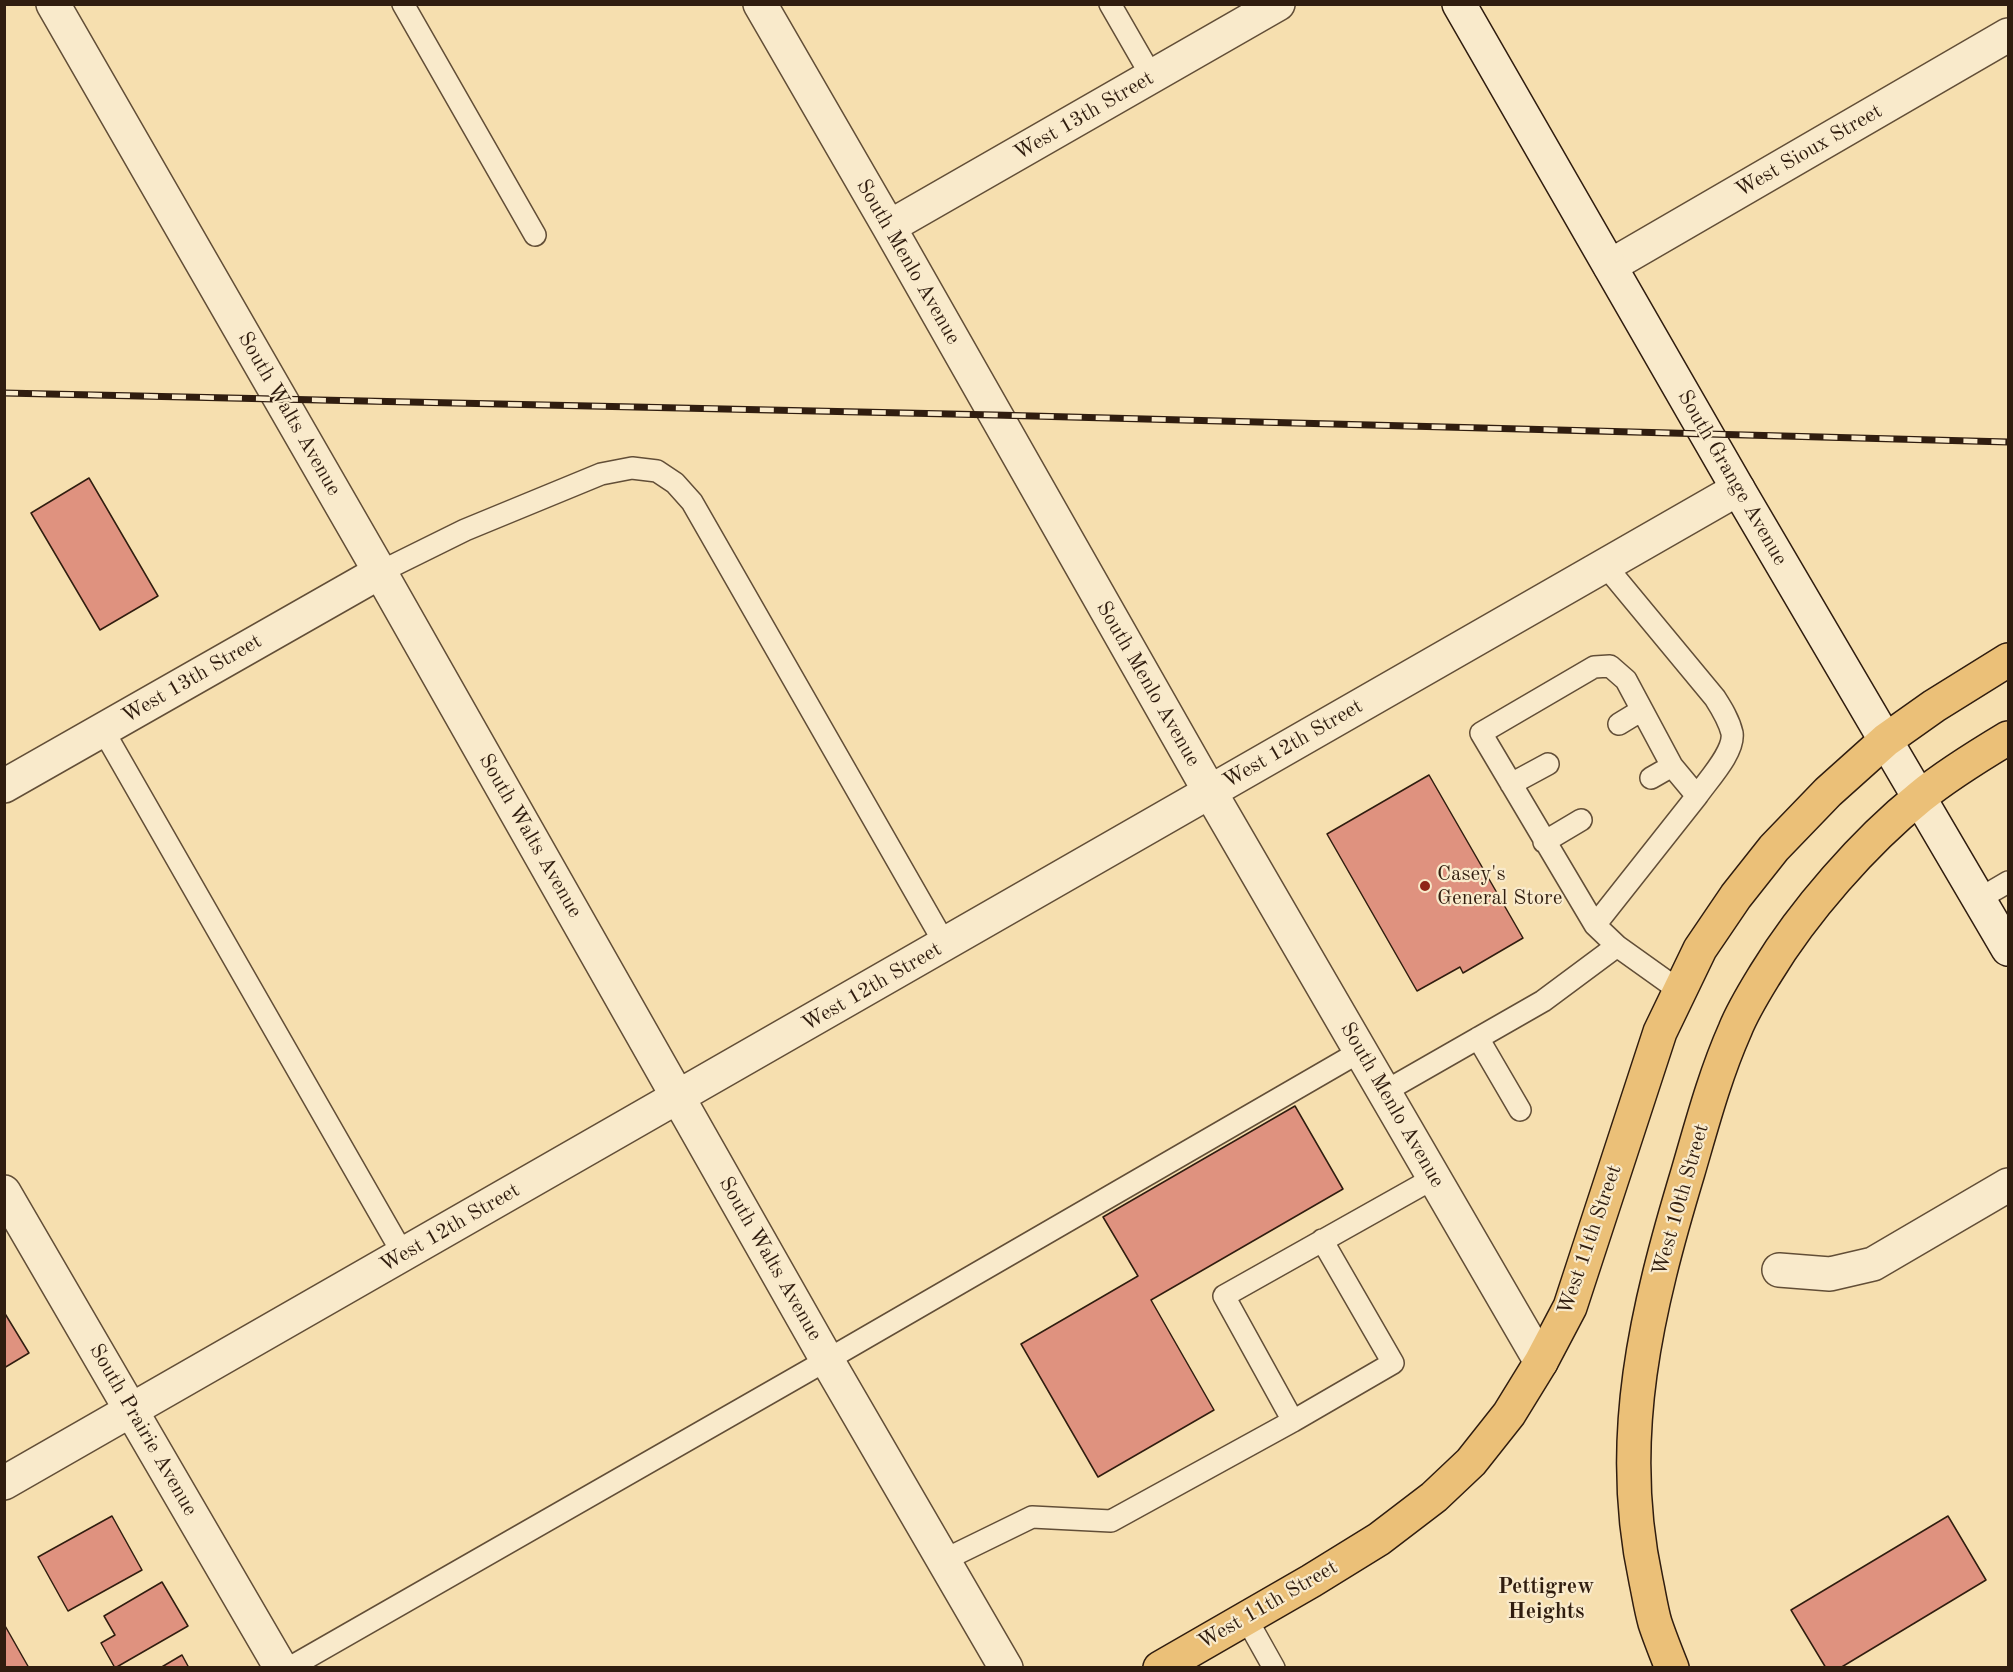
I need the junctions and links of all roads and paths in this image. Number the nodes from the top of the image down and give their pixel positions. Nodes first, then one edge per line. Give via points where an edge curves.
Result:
1 (54, 4) edge
2 (403, 4) edge
3 (760, 4) edge
4 (1110, 4) edge
5 (1278, 4) edge
6 (1459, 4) edge
7 (2008, 35) edge
8 (1152, 77) junction
9 (889, 227) junction
10 (535, 235) dead end
11 (1610, 266) junction
12 (1738, 489) junction
13 (1605, 564) junction
14 (380, 572) junction
15 (2008, 660) edge
16 (1642, 710) junction
17 (1619, 724) dead end
18 (103, 730) junction
19 (2008, 738) edge
20 (1886, 740) junction
21 (1548, 764) dead end
22 (1672, 766) junction
23 (1651, 778) dead end
24 (1511, 784) junction
25 (4, 786) edge
26 (1210, 792) junction
27 (1697, 796) junction
28 (1920, 797) junction
29 (1581, 820) dead end
30 (1544, 842) junction
31 (2008, 882) edge
32 (1979, 899) junction
33 (1595, 925) junction
34 (945, 944) junction
35 (1617, 946) junction
36 (2008, 948) edge
37 (1680, 991) junction
38 (1478, 1038) junction
39 (1361, 1051) junction
40 (1384, 1092) junction
41 (679, 1098) junction
42 (1520, 1110) dead end
43 (1434, 1178) junction
44 (2008, 1185) edge
45 (4, 1192) edge
46 (1322, 1240) junction
47 (403, 1254) junction
48 (1779, 1270) dead end
49 (827, 1360) junction
50 (1541, 1362) junction
51 (131, 1409) junction
52 (1293, 1421) junction
53 (4, 1483) edge
54 (944, 1560) junction
55 (1246, 1618) junction
56 (281, 1668) edge
57 (289, 1668) edge
58 (1006, 1668) edge
59 (1160, 1668) edge
60 (1274, 1668) edge
61 (1672, 1668) edge

1 - 14 street, South Walts Avenue
2 - 10 lane
3 - 9 street, South Menlo Avenue
4 - 8 lane
5 - 8 street, West 13th Street
6 - 11 street, South Grange Avenue
7 - 11 street, West Sioux Street
8 - 9 street, West 13th Street
9 - 26 street, South Menlo Avenue
11 - 12 street, South Grange Avenue
12 - 13 street, West 12th Street
12 - 20 street, South Grange Avenue
13 - 26 street, West 12th Street
13 - 27 lane via 1726,716 1732,736 1728,752
14 - 18 street, West 13th Street
14 - 34 lane via 465,530 601,474 632,468 657,471 692,502
14 - 41 street, South Walts Avenue
15 - 20 main road
16 - 17 lane
16 - 22 lane
16 - 24 lane via 1626,680 1610,666 1594,667 1481,733
18 - 25 street, West 13th Street
18 - 47 lane
19 - 28 main road
20 - 28 street, South Grange Avenue
20 - 37 main road, West 11th Street via 1774,848 1700,948
21 - 24 lane
22 - 23 lane
22 - 27 lane
24 - 30 lane
26 - 34 street, West 12th Street
26 - 39 street, South Menlo Avenue
27 - 33 lane
28 - 32 street, South Grange Avenue
28 - 61 main road, West 10th Street via 1839,877 1766,972 1736,1028 1715,1081 1671,1227 1650,1311 1636,1399 1632,1472 1638,1543 1654,1621
29 - 30 lane
30 - 33 lane
31 - 32 lane
32 - 36 street, South Grange Avenue
33 - 35 lane
34 - 41 street, West 12th Street
35 - 37 lane
35 - 38 lane via 1543,1001
37 - 50 main road, West 11th Street via 1644,1074 1570,1307
38 - 40 lane
38 - 42 lane
39 - 40 street, South Menlo Avenue
39 - 49 lane
40 - 43 street, South Menlo Avenue
41 - 47 street, West 12th Street
41 - 49 street, South Walts Avenue
43 - 46 lane
43 - 50 street, South Menlo Avenue
44 - 48 street via 1873,1264 1830,1274
45 - 51 street, South Prairie Avenue
46 - 52 lane via 1224,1296
46 - 52 lane via 1393,1363
47 - 51 street, West 12th Street
49 - 54 street, South Walts Avenue
49 - 57 lane
50 - 55 main road, West 11th Street via 1509,1414 1471,1462 1434,1497 1379,1539
51 - 53 street, West 12th Street
51 - 56 street, South Prairie Avenue
52 - 54 lane via 1111,1521 1032,1517
54 - 58 street, South Walts Avenue
55 - 59 main road, West 11th Street
55 - 60 lane

